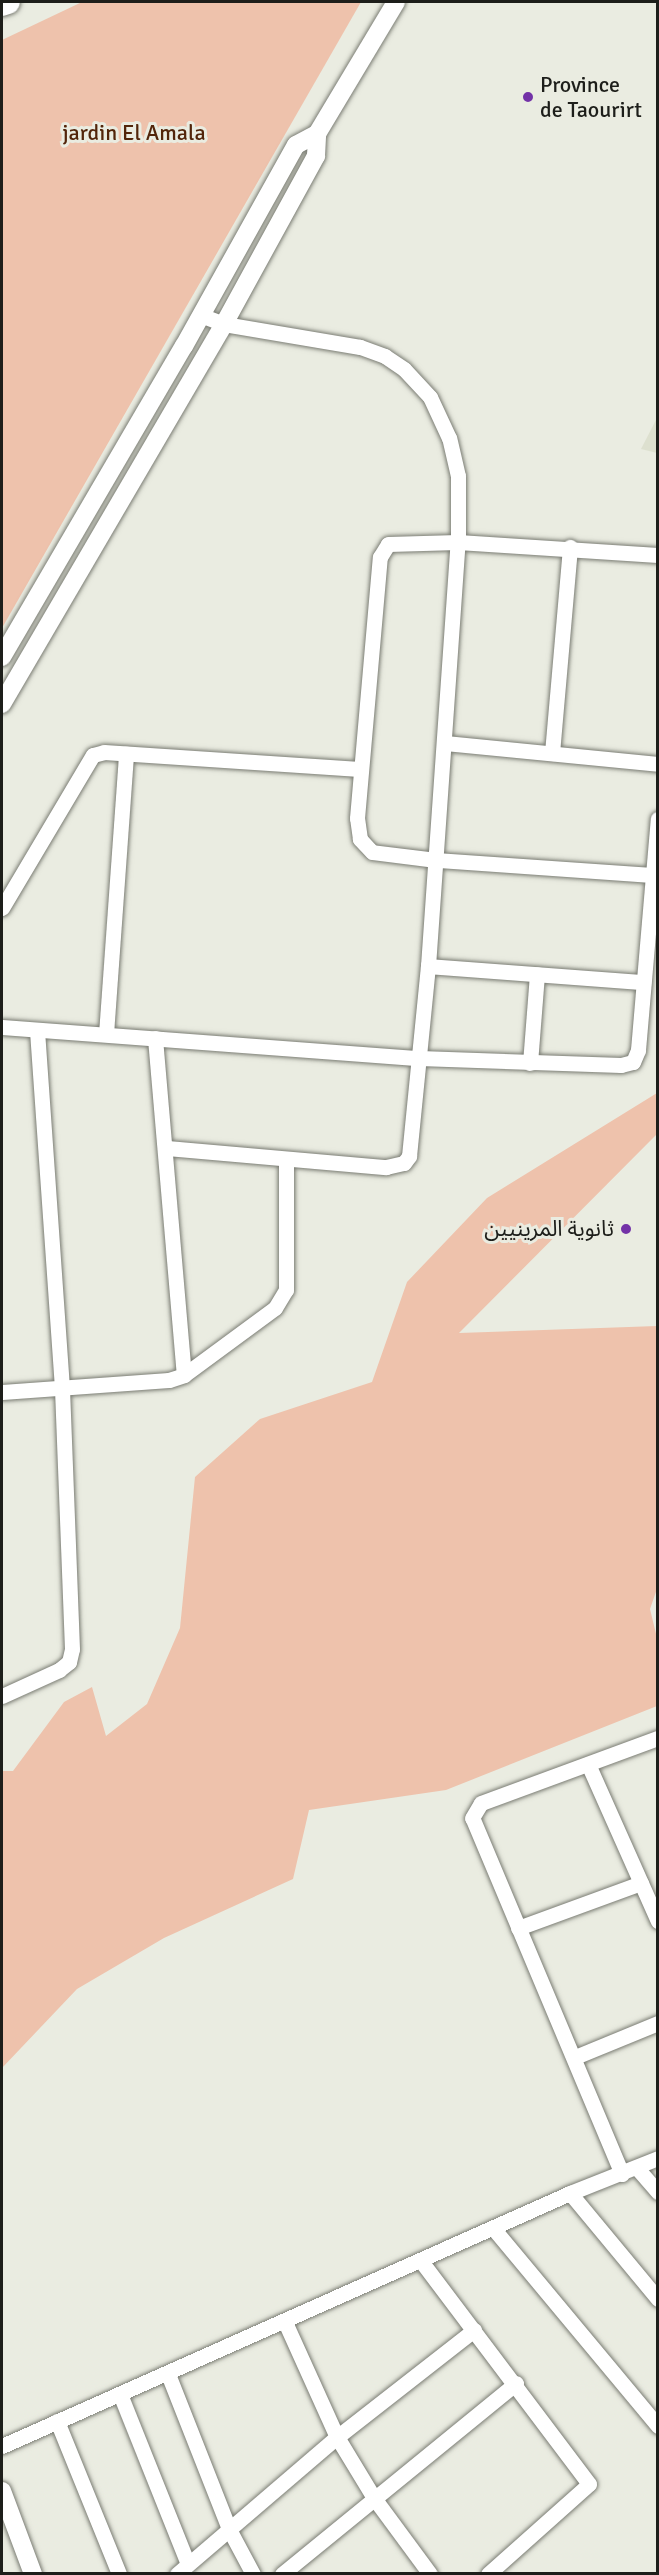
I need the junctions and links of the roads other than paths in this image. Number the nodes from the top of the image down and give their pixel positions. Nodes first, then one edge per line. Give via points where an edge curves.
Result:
1 (8, 2) edge
2 (396, 2) edge
3 (2, 4) edge
4 (317, 134) junction
5 (200, 315) junction
6 (224, 324) junction
7 (111, 470) junction
8 (132, 483) junction
9 (458, 542) junction
10 (570, 547) junction
11 (657, 555) edge
12 (2, 657) edge
13 (2, 704) edge
14 (445, 743) junction
15 (126, 753) junction
16 (552, 753) junction
17 (657, 764) edge
18 (359, 769) junction
19 (657, 819) edge
20 (436, 860) junction
21 (652, 875) junction
22 (2, 908) edge
23 (428, 966) junction
24 (537, 974) junction
25 (643, 982) junction
26 (2, 1027) edge
27 (38, 1031) junction
28 (106, 1034) junction
29 (155, 1038) junction
30 (419, 1058) junction
31 (530, 1063) junction
32 (167, 1148) junction
33 (286, 1161) junction
34 (184, 1375) junction
35 (62, 1388) junction
36 (2, 1392) edge
37 (2, 1696) edge
38 (657, 1739) edge
39 (588, 1764) junction
40 (641, 1883) junction
41 (657, 1921) edge
42 (518, 1928) junction
43 (657, 2024) edge
44 (575, 2057) junction
45 (657, 2158) edge
46 (637, 2168) junction
47 (622, 2174) junction
48 (657, 2192) edge
49 (570, 2193) junction
50 (493, 2228) junction
51 (421, 2261) junction
52 (657, 2299) edge
53 (285, 2322) junction
54 (474, 2330) junction
55 (168, 2374) junction
56 (516, 2383) junction
57 (120, 2394) junction
58 (57, 2421) junction
59 (657, 2426) edge
60 (338, 2438) junction
61 (2, 2446) edge
62 (2, 2492) edge
63 (374, 2498) junction
64 (230, 2531) junction
65 (183, 2569) edge
66 (33, 2574) edge
67 (119, 2574) edge
68 (253, 2574) edge
69 (282, 2574) edge
70 (430, 2574) edge
71 (488, 2574) edge

1 - 3 main road
2 - 4 street
4 - 5 street via 296,145
4 - 6 street via 316,156
5 - 6 street
5 - 7 street
6 - 8 street
6 - 9 street via 337,341 385,356 404,369 430,397 449,438 458,476
7 - 8 street
7 - 12 street
8 - 13 street
9 - 10 street
9 - 14 street
9 - 18 street via 398,542 382,551
10 - 11 street
10 - 16 street
14 - 16 street
14 - 20 street
15 - 18 street
15 - 22 street via 93,755
15 - 28 street
16 - 17 street
18 - 20 street via 357,818 364,847 372,852
19 - 21 street
20 - 21 street
20 - 23 street
21 - 25 street
23 - 24 street
23 - 30 street
24 - 25 street
24 - 31 street
25 - 31 street via 638,1050 633,1062
26 - 27 street
27 - 28 street
27 - 35 street
28 - 29 street
29 - 30 street
29 - 32 street
30 - 31 street
30 - 33 street via 409,1156 404,1163 386,1167
32 - 33 street
32 - 34 street
33 - 34 street via 286,1290 275,1308
34 - 35 street via 155,1384
35 - 36 street
35 - 37 street via 72,1649 69,1662 59,1670
38 - 39 street
39 - 40 street
39 - 42 street via 474,1809 473,1826
40 - 41 street
40 - 42 street
42 - 44 street
43 - 44 street
44 - 47 street
45 - 46 street
46 - 47 street
46 - 48 street
47 - 49 street
49 - 50 street
49 - 52 street
50 - 51 street
50 - 59 street
51 - 53 street
51 - 54 street
53 - 55 street
53 - 60 street
54 - 56 street
54 - 60 street
55 - 57 street
55 - 64 street
56 - 63 street
56 - 71 street via 589,2484
57 - 58 street
57 - 65 street
58 - 61 street
58 - 67 street
60 - 63 street
60 - 64 street
62 - 66 street
63 - 69 street
63 - 70 street
64 - 65 street
64 - 68 street

